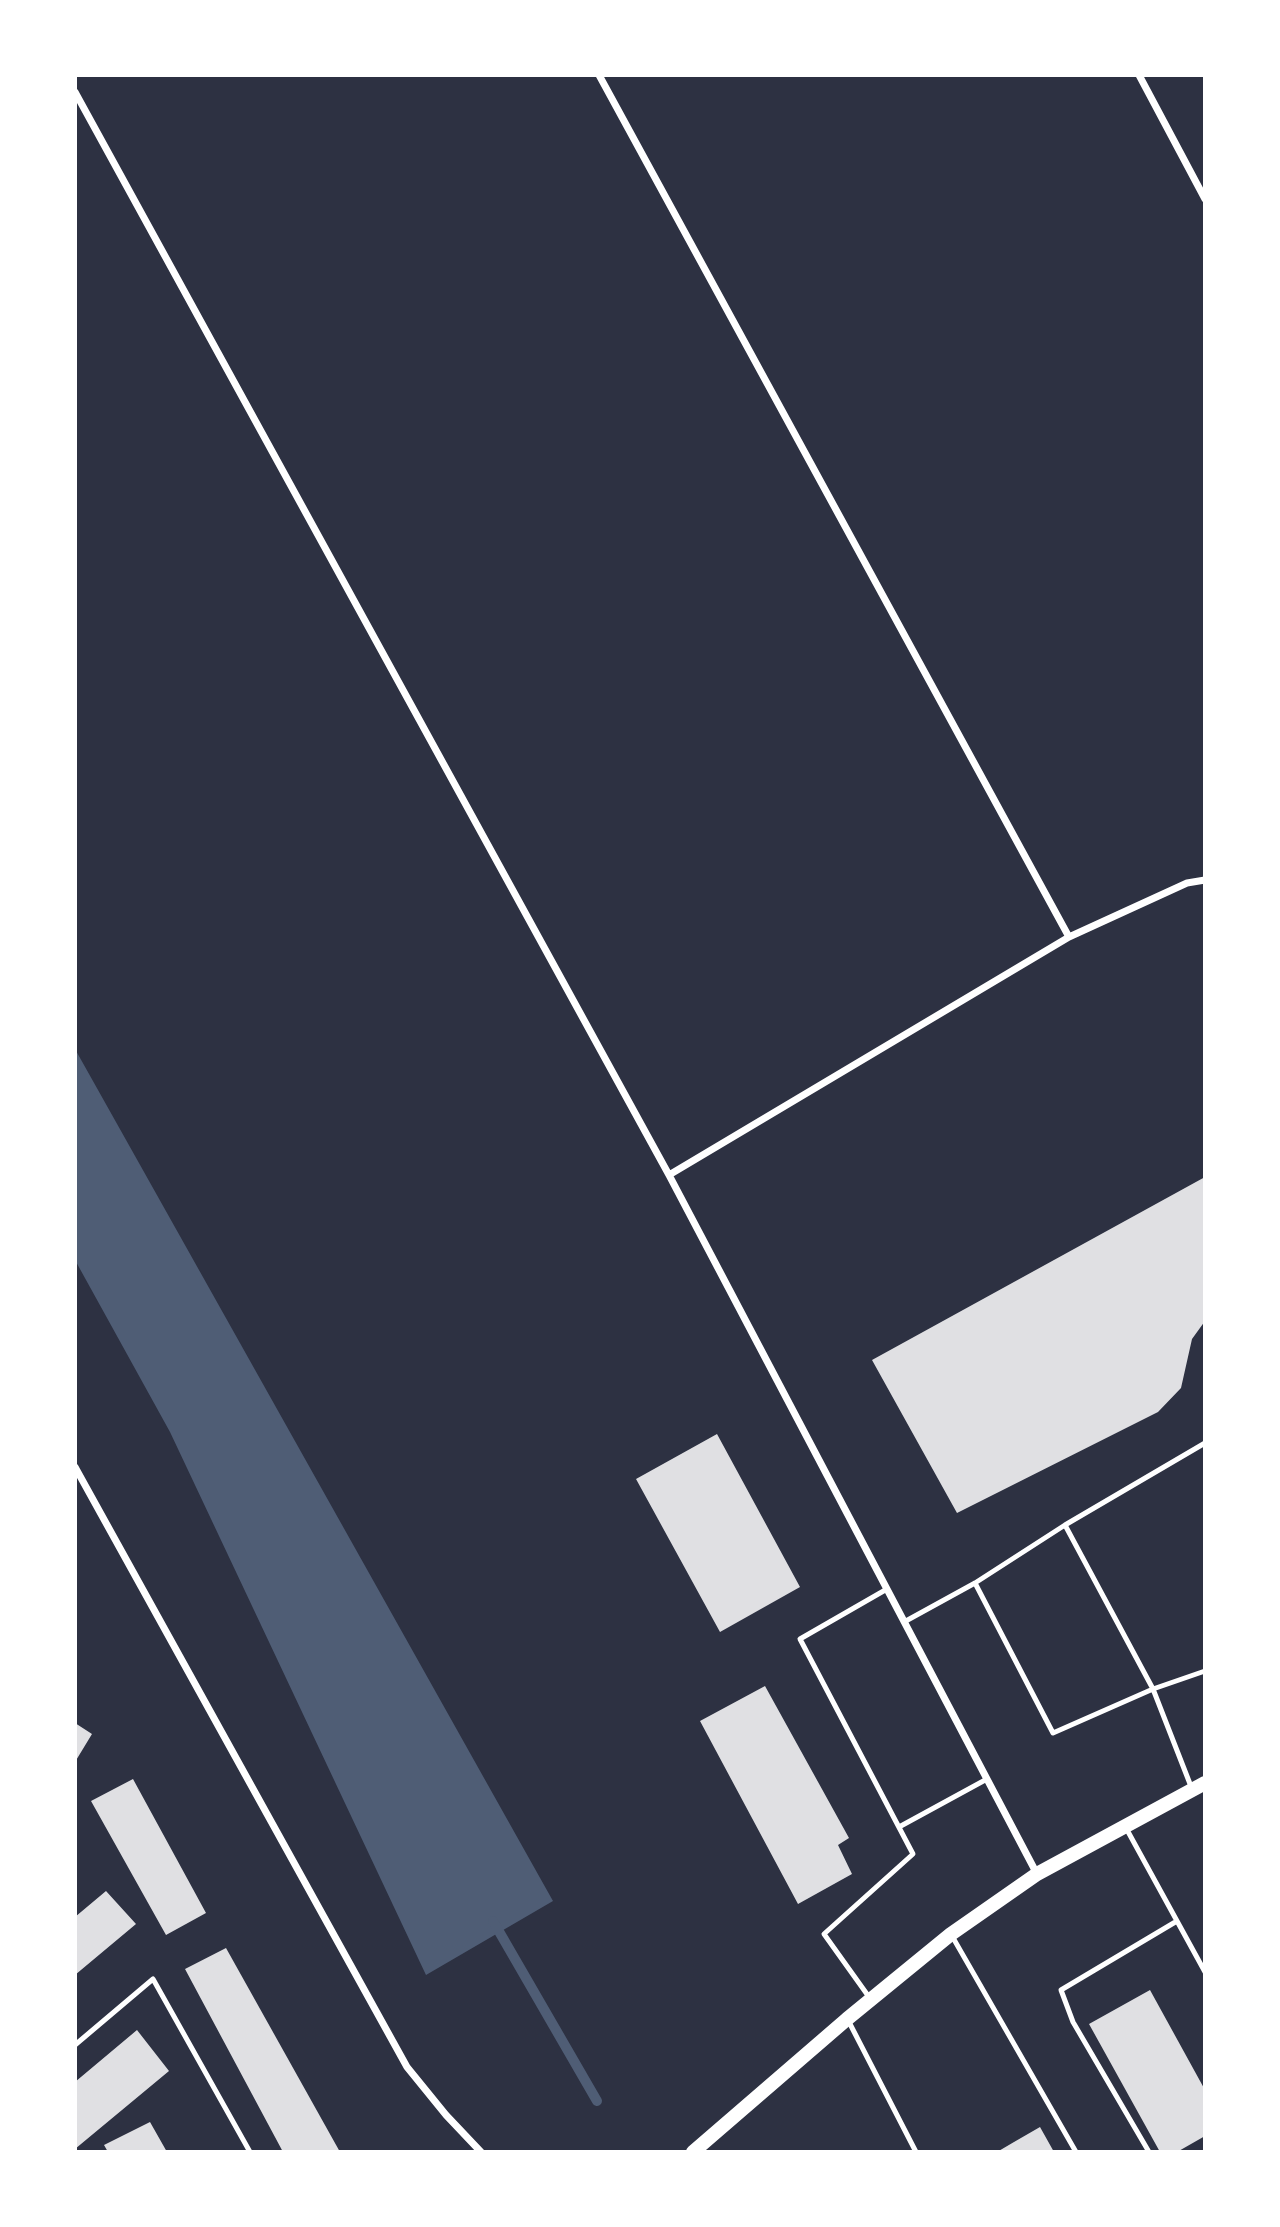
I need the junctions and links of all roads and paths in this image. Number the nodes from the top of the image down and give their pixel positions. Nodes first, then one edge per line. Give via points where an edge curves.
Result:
1 (599, 75) edge
2 (1139, 75) edge
3 (75, 92) edge
4 (1205, 199) edge
5 (1205, 880) edge
6 (1069, 937) junction
7 (669, 1175) junction
8 (1205, 1443) edge
9 (75, 1467) edge
10 (1065, 1525) junction
11 (975, 1583) junction
12 (887, 1589) junction
13 (904, 1622) junction
14 (1205, 1671) edge
15 (1153, 1689) junction
16 (987, 1779) junction
17 (1198, 1786) edge
18 (1124, 1825) junction
19 (899, 1827) junction
20 (1037, 1874) junction
21 (1177, 1921) junction
22 (951, 1934) junction
23 (1205, 1972) edge
24 (871, 2000) junction
25 (847, 2019) junction
26 (75, 2045) edge
27 (696, 2151) edge
28 (250, 2152) edge
29 (481, 2152) edge
30 (916, 2152) edge
31 (1076, 2152) edge
32 (1149, 2152) edge

1 - 6 street
2 - 4 street
3 - 7 street
5 - 6 street via 1187,883
6 - 7 street
7 - 12 street
8 - 10 lane
9 - 29 street via 407,2067
10 - 11 lane
10 - 15 lane
11 - 13 lane
11 - 15 lane via 1053,1733
12 - 13 street
12 - 19 lane via 800,1639
13 - 16 street
14 - 15 lane
15 - 17 lane
16 - 19 lane
16 - 20 street
17 - 18 main road
18 - 20 main road
18 - 21 lane
19 - 24 lane via 913,1854 824,1934
20 - 22 main road
21 - 23 lane
21 - 32 lane via 1061,1990 1073,2022
22 - 24 main road
22 - 31 lane
24 - 25 main road
25 - 27 main road
25 - 30 lane
26 - 28 lane via 153,1979

